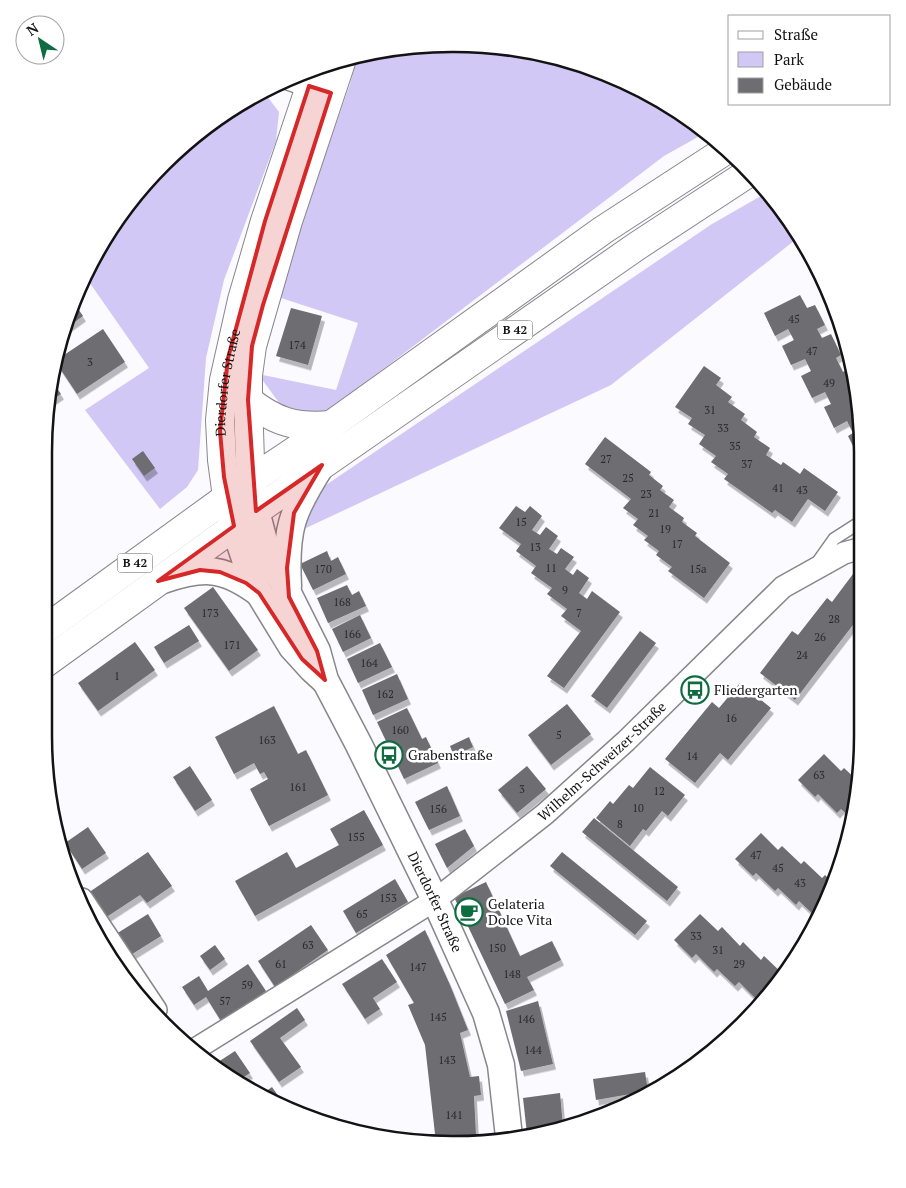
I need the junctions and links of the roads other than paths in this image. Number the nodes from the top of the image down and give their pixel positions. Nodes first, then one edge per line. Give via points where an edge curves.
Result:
1 (311, 82) edge
2 (719, 154) edge
3 (743, 177) edge
4 (248, 400) junction
5 (331, 425) junction
6 (322, 465) junction
7 (251, 480) junction
8 (227, 497) junction
9 (245, 518) junction
10 (854, 526) edge
11 (854, 550) edge
12 (812, 571) junction
13 (158, 581) junction
14 (259, 593) junction
15 (289, 597) junction
16 (52, 624) edge
17 (52, 658) edge
18 (325, 680) junction
19 (435, 900) junction
20 (106, 935) edge
21 (137, 981) edge
22 (201, 1046) edge
23 (508, 1131) edge

1 - 4 main road, Dierdorfer Straße via 288,221 252,346
1 - 8 main road, Dierdorfer Straße via 265,221 227,366 220,431
2 - 5 main road, B 42 via 603,230
3 - 6 main road, B 42 via 636,246
4 - 5 main road via 278,420 307,426
4 - 7 main road, Dierdorfer Straße
5 - 7 main road, B 42
6 - 9 main road, B 42
6 - 15 street via 291,524
7 - 8 main road, B 42
7 - 9 main road, Dierdorfer Straße
8 - 9 main road, Dierdorfer Straße
8 - 16 main road, B 42
9 - 13 main road, B 42
9 - 14 street, Dierdorfer Straße via 249,571
9 - 15 street, Dierdorfer Straße via 264,541
10 - 12 lane via 834,540
11 - 12 street, Wilhelm-Schweizer-Straße
12 - 19 street, Wilhelm-Schweizer-Straße via 782,587 626,741 545,814
13 - 14 street via 185,572 220,572 246,583
13 - 17 main road, B 42
14 - 18 street, Dierdorfer Straße via 292,647
15 - 18 street, Dierdorfer Straße via 317,651
18 - 19 street, Dierdorfer Straße
19 - 22 street
19 - 23 street, Dierdorfer Straße via 486,1013 501,1065
20 - 21 street

